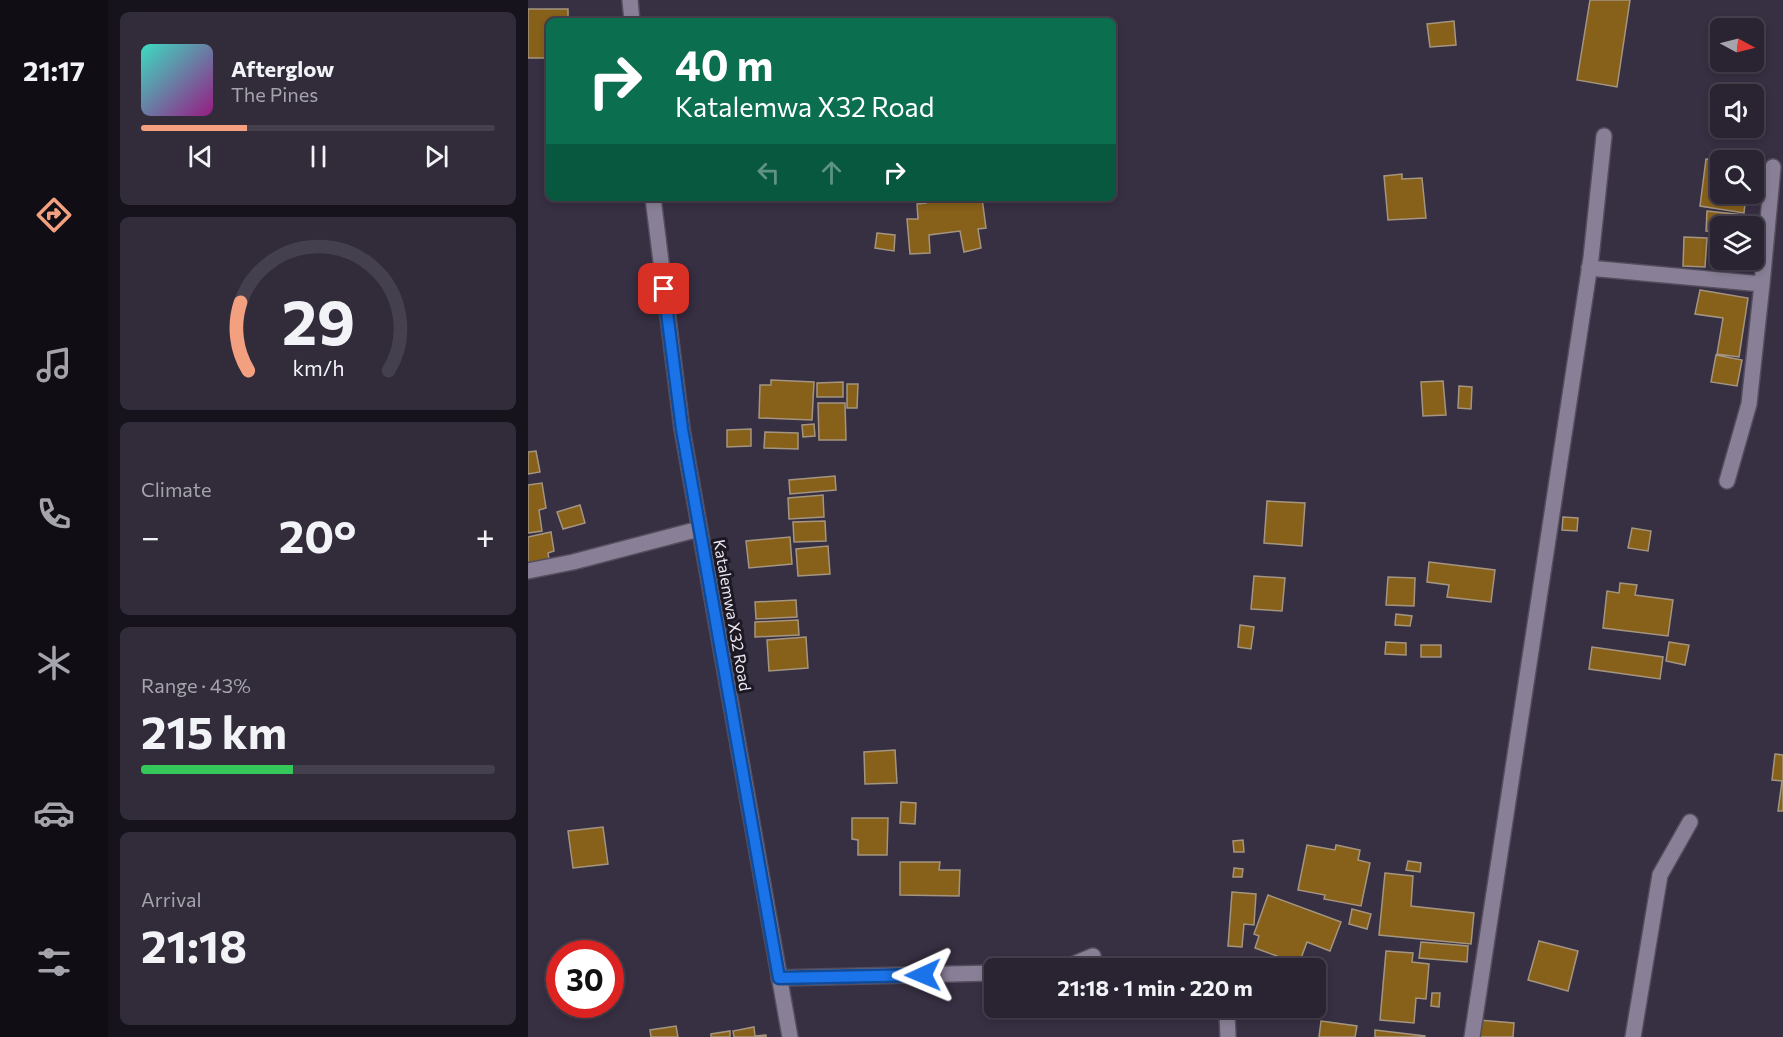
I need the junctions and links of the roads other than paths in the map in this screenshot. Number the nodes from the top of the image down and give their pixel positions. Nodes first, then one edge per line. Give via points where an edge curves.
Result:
1 (630, 0) edge
2 (632, 18) edge
3 (1604, 136) dead end
4 (1773, 167) dead end
5 (653, 201) edge
6 (1589, 268) junction
7 (1762, 284) junction
8 (1727, 481) dead end
9 (699, 529) junction
10 (528, 571) edge
11 (1690, 822) dead end
12 (1093, 956) dead end
13 (1088, 958) edge
14 (984, 973) edge
15 (779, 978) junction
16 (1227, 1018) edge
17 (790, 1037) edge
18 (1227, 1037) edge
19 (1472, 1037) edge
20 (1633, 1037) edge

1 - 2 street
3 - 6 street
4 - 7 street
5 - 9 street, Katalemwa X32 Road via 682,429
6 - 7 street
6 - 19 street
7 - 8 street via 1749,404
9 - 10 street
9 - 15 street, Katalemwa X32 Road
11 - 20 street via 1660,875
12 - 13 street
14 - 15 street
15 - 17 street, Katalemwa X32 Road
16 - 18 street

